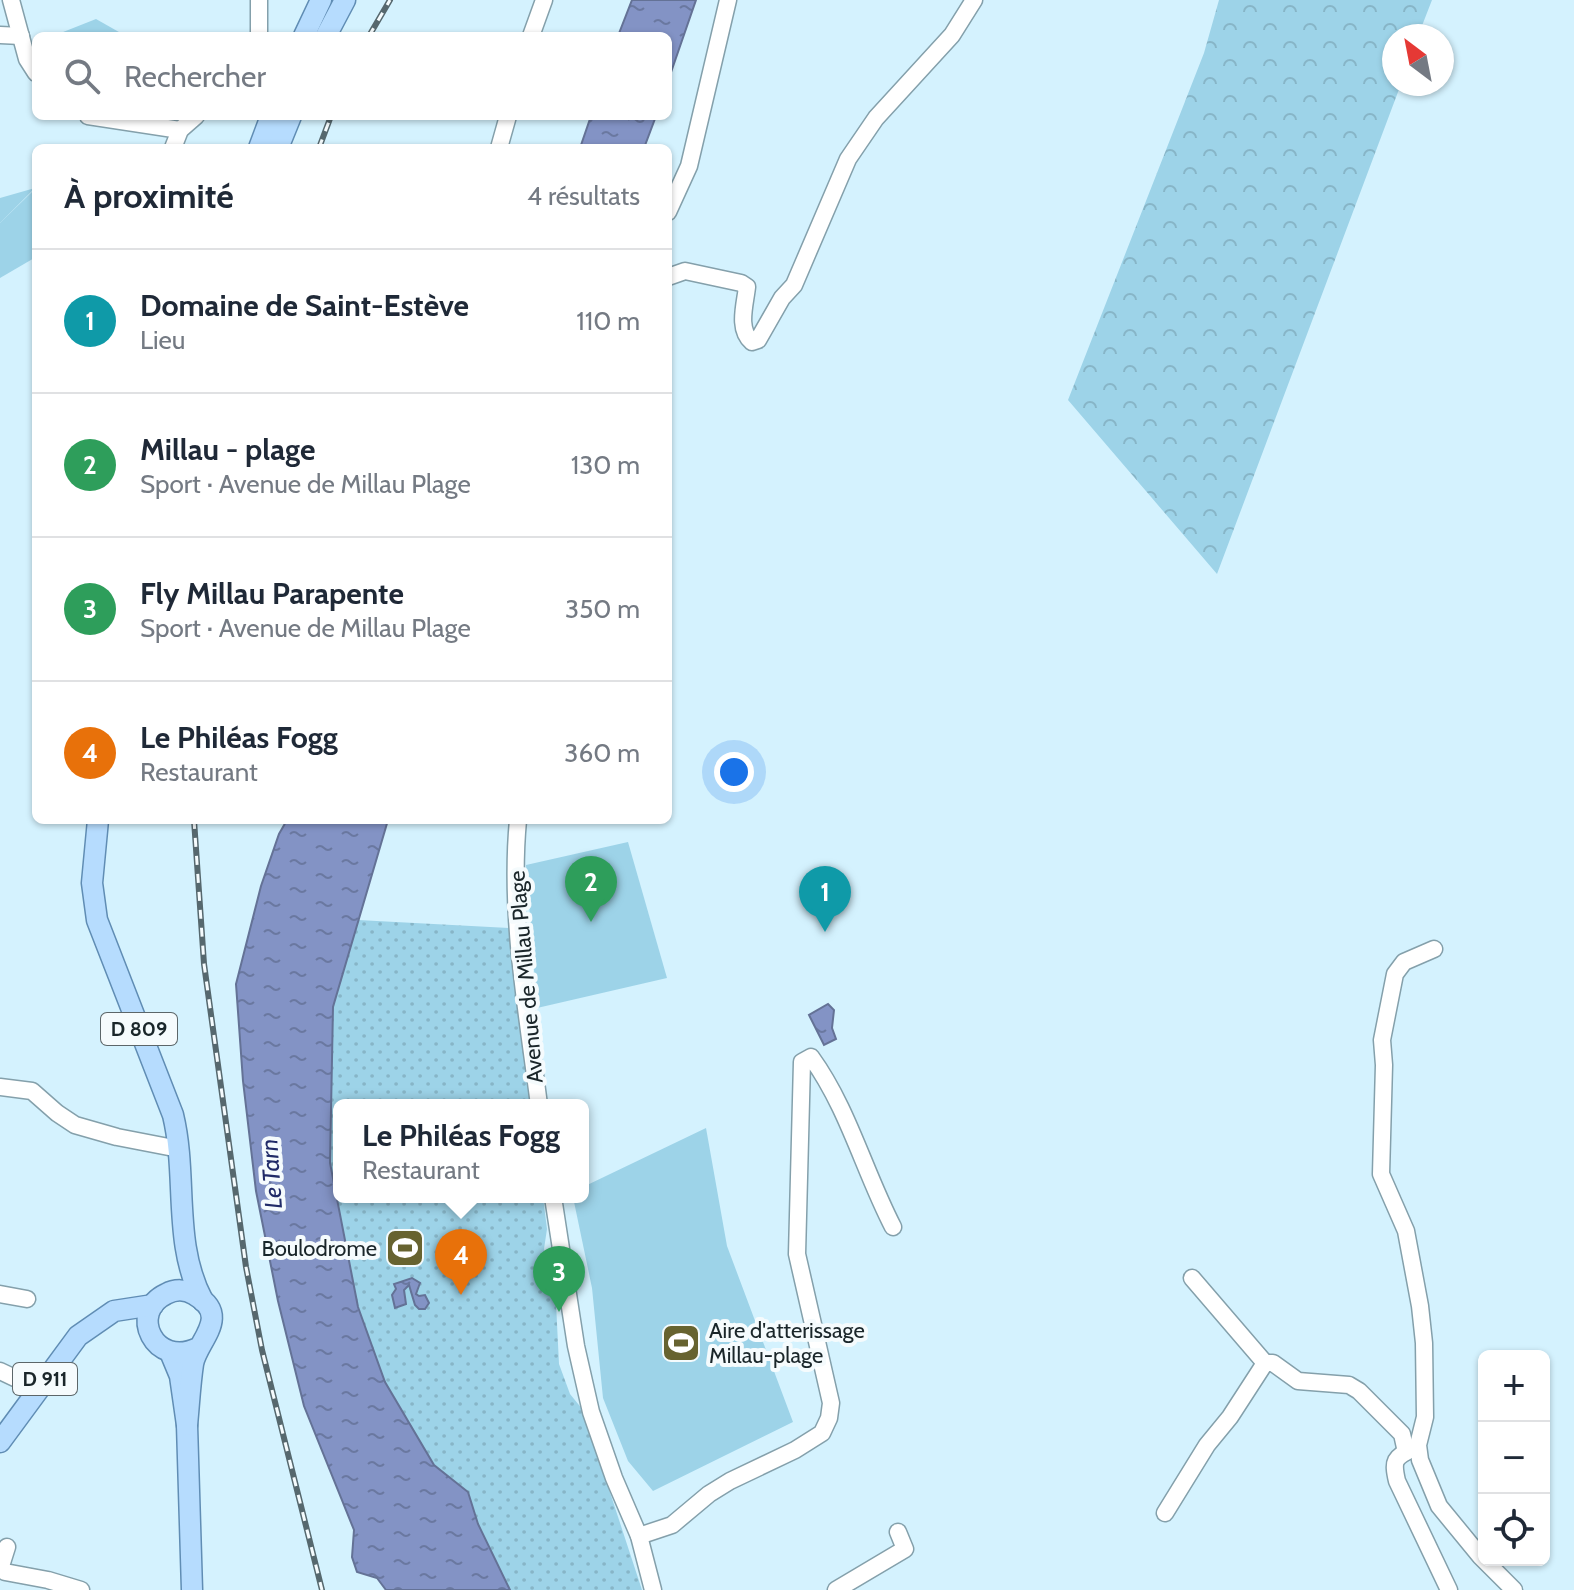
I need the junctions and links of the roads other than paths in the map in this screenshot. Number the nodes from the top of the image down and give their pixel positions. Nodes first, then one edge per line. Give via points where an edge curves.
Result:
1 (11, 0) edge
2 (259, 0) edge
3 (321, 0) edge
4 (345, 0) edge
5 (544, 0) edge
6 (728, 0) edge
7 (974, 0) edge
8 (259, 32) edge
9 (306, 32) edge
10 (328, 32) edge
11 (532, 32) edge
12 (0, 35) edge
13 (21, 36) junction
14 (32, 67) edge
15 (114, 120) edge
16 (191, 120) edge
17 (270, 120) edge
18 (289, 120) edge
19 (507, 120) edge
20 (180, 130) junction
21 (175, 144) edge
22 (260, 144) edge
23 (280, 144) edge
24 (500, 144) edge
25 (672, 203) edge
26 (672, 276) edge
27 (98, 824) edge
28 (518, 824) edge
29 (1434, 949) dead end
30 (0, 1087) edge
31 (538, 1099) edge
32 (179, 1149) junction
33 (554, 1203) edge
34 (893, 1227) dead end
35 (183, 1239) junction
36 (1192, 1278) dead end
37 (0, 1294) edge
38 (27, 1299) dead end
39 (159, 1299) junction
40 (203, 1301) junction
41 (96, 1323) junction
42 (149, 1330) junction
43 (198, 1348) junction
44 (170, 1352) junction
45 (1265, 1363) junction
46 (0, 1371) edge
47 (38, 1389) junction
48 (187, 1425) junction
49 (0, 1442) edge
50 (1412, 1449) junction
51 (1165, 1513) dead end
52 (898, 1532) dead end
53 (639, 1536) junction
54 (7, 1547) dead end
55 (59, 1587) edge
56 (81, 1590) edge
57 (192, 1590) edge
58 (653, 1590) edge
59 (836, 1590) edge
60 (1449, 1590) edge
61 (1514, 1590) edge

1 - 13 street
2 - 8 street
3 - 9 main road
4 - 10 main road
5 - 11 street
6 - 25 street via 689,166
7 - 26 street via 952,35 876,118 848,159 794,285 758,340 747,338 743,325 747,287 685,271
12 - 13 street
13 - 14 street
15 - 20 street
16 - 20 street
17 - 22 main road
18 - 23 main road
19 - 24 street
20 - 21 street
27 - 32 main road, D 809 via 92,883 97,920 173,1115
28 - 31 street, Avenue de Millau Plage via 518,932
29 - 50 street via 1404,962 1395,974 1382,1040 1381,1174 1406,1231 1424,1343 1425,1417
30 - 32 street via 32,1091 75,1125
32 - 35 main road, D 809
33 - 53 street via 591,1412
34 - 53 street via 831,1084 811,1057 802,1062 797,1254 831,1403 829,1418 822,1433 795,1450 730,1481 672,1525
35 - 39 main road, D 809 via 178,1271
35 - 40 main road, D 809
36 - 45 street
37 - 38 street
39 - 40 main road via 187,1291
39 - 41 main road, D 911 via 114,1311
39 - 42 main road via 148,1317
40 - 43 main road via 211,1326
41 - 42 main road via 126,1320
41 - 47 main road, D 911 via 72,1343
42 - 44 main road via 156,1344
43 - 44 main road
43 - 48 main road
44 - 48 main road via 180,1376
45 - 50 street via 1298,1381 1349,1385
45 - 51 street
46 - 47 street
47 - 49 main road, D 911
48 - 57 main road
50 - 60 street via 1395,1462 1397,1481
50 - 61 street via 1439,1506
52 - 59 street via 905,1549
53 - 58 street
54 - 55 street via 1,1566 5,1572
55 - 56 street

